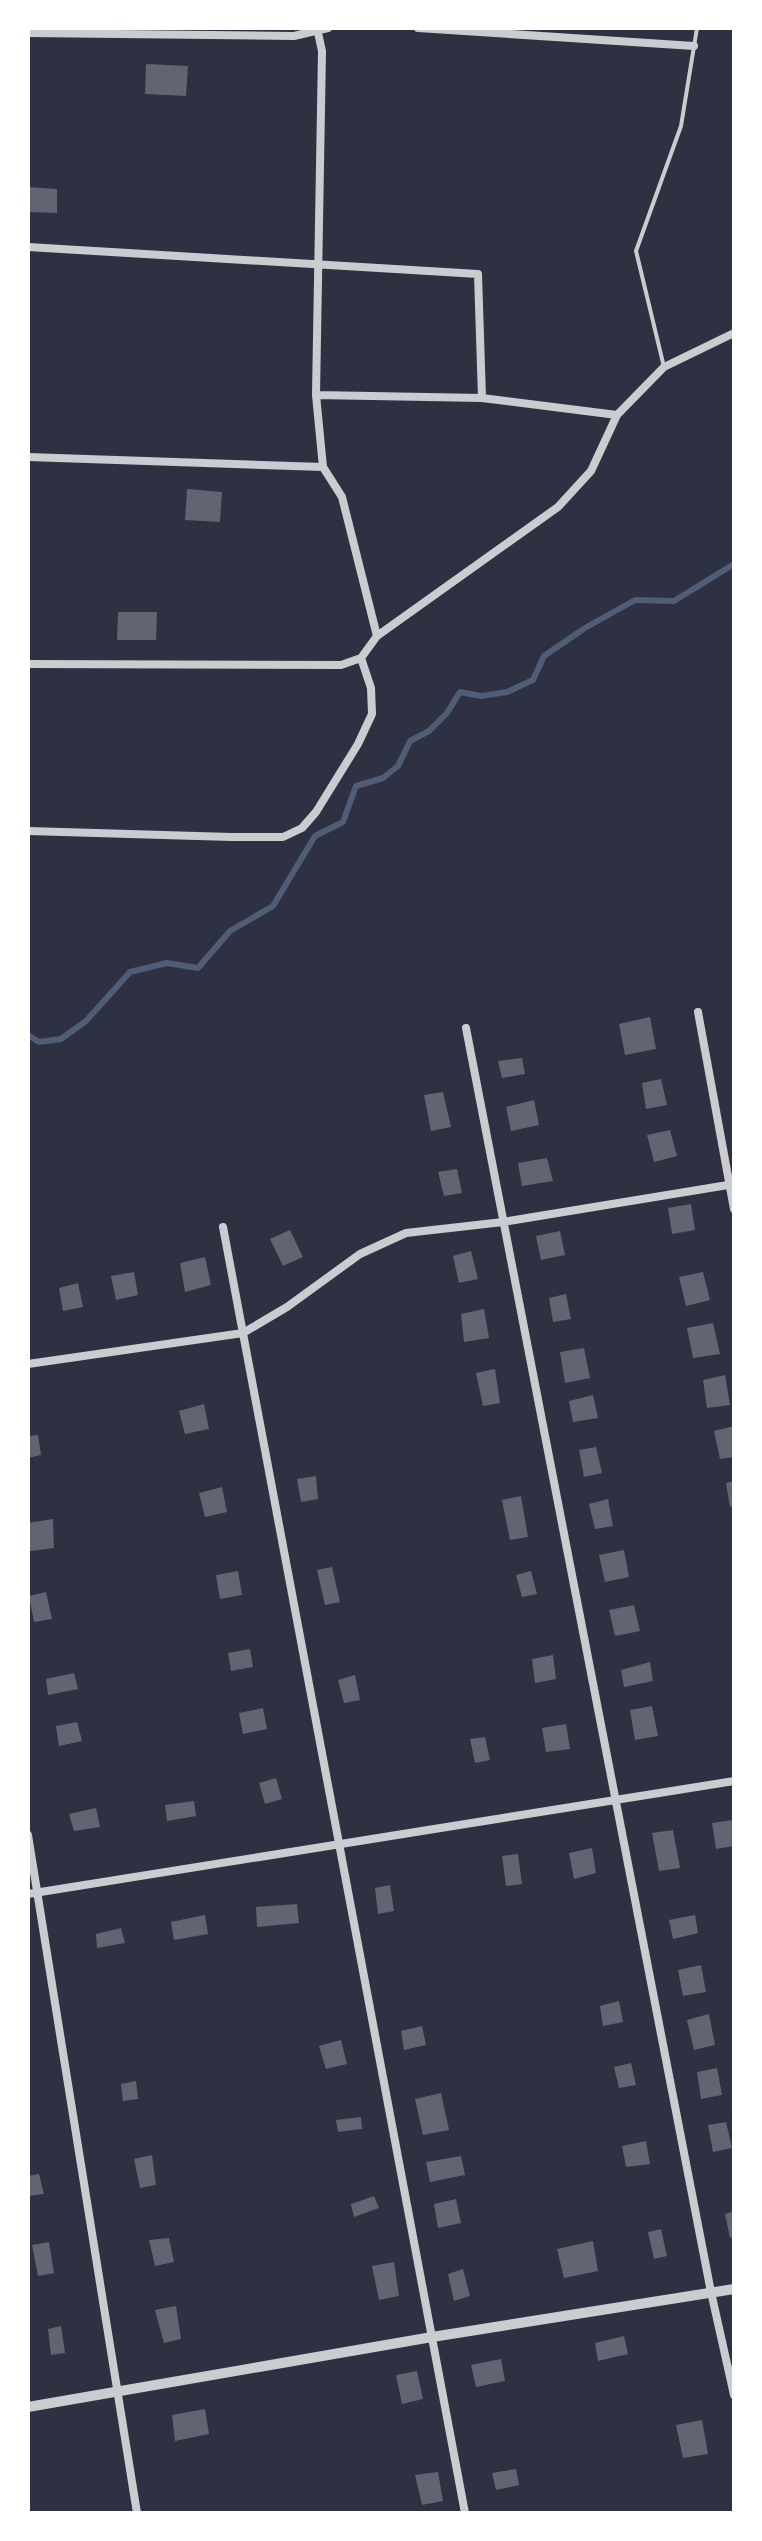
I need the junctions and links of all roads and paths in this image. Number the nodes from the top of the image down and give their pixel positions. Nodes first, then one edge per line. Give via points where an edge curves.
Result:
1 (328, 28) edge
2 (418, 28) edge
3 (697, 28) edge
4 (317, 29) edge
5 (28, 33) edge
6 (694, 46) junction
7 (28, 247) edge
8 (317, 265) junction
9 (734, 333) edge
10 (664, 367) junction
11 (316, 395) junction
12 (482, 398) junction
13 (617, 415) junction
14 (28, 457) edge
15 (323, 467) junction
16 (377, 636) junction
17 (361, 658) junction
18 (28, 664) edge
19 (28, 831) edge
20 (698, 1012) dead end
21 (466, 1028) dead end
22 (732, 1185) edge
23 (734, 1209) edge
24 (503, 1222) junction
25 (223, 1227) dead end
26 (243, 1333) junction
27 (28, 1364) edge
28 (734, 1781) edge
29 (615, 1800) junction
30 (28, 1835) edge
31 (339, 1844) junction
32 (33, 1894) edge
33 (734, 2289) edge
34 (711, 2292) junction
35 (432, 2337) junction
36 (118, 2392) junction
37 (734, 2395) edge
38 (28, 2407) edge
39 (137, 2513) edge
40 (465, 2513) edge

1 - 4 street
2 - 6 street
3 - 6 lane
4 - 5 street via 294,36
4 - 8 street via 322,51
6 - 10 lane via 681,126 636,251
7 - 8 street
8 - 11 street
8 - 12 street via 478,274
9 - 10 street
10 - 13 street
11 - 12 street
11 - 15 street
12 - 13 street
13 - 16 street via 591,471 558,507
14 - 15 street
15 - 16 street via 342,497
16 - 17 street
17 - 18 street via 341,665
17 - 19 street via 371,688 372,714 302,828 283,837
20 - 22 street
21 - 24 street
22 - 23 street
22 - 24 street
24 - 26 street via 406,1233 360,1254
24 - 29 street
25 - 26 street
26 - 27 street
26 - 31 street
28 - 29 street
29 - 31 street
29 - 34 street
30 - 32 street
31 - 32 street
31 - 35 street
32 - 36 street
33 - 34 street
34 - 35 street
34 - 37 street
35 - 36 street
35 - 40 street
36 - 38 street
36 - 39 street

